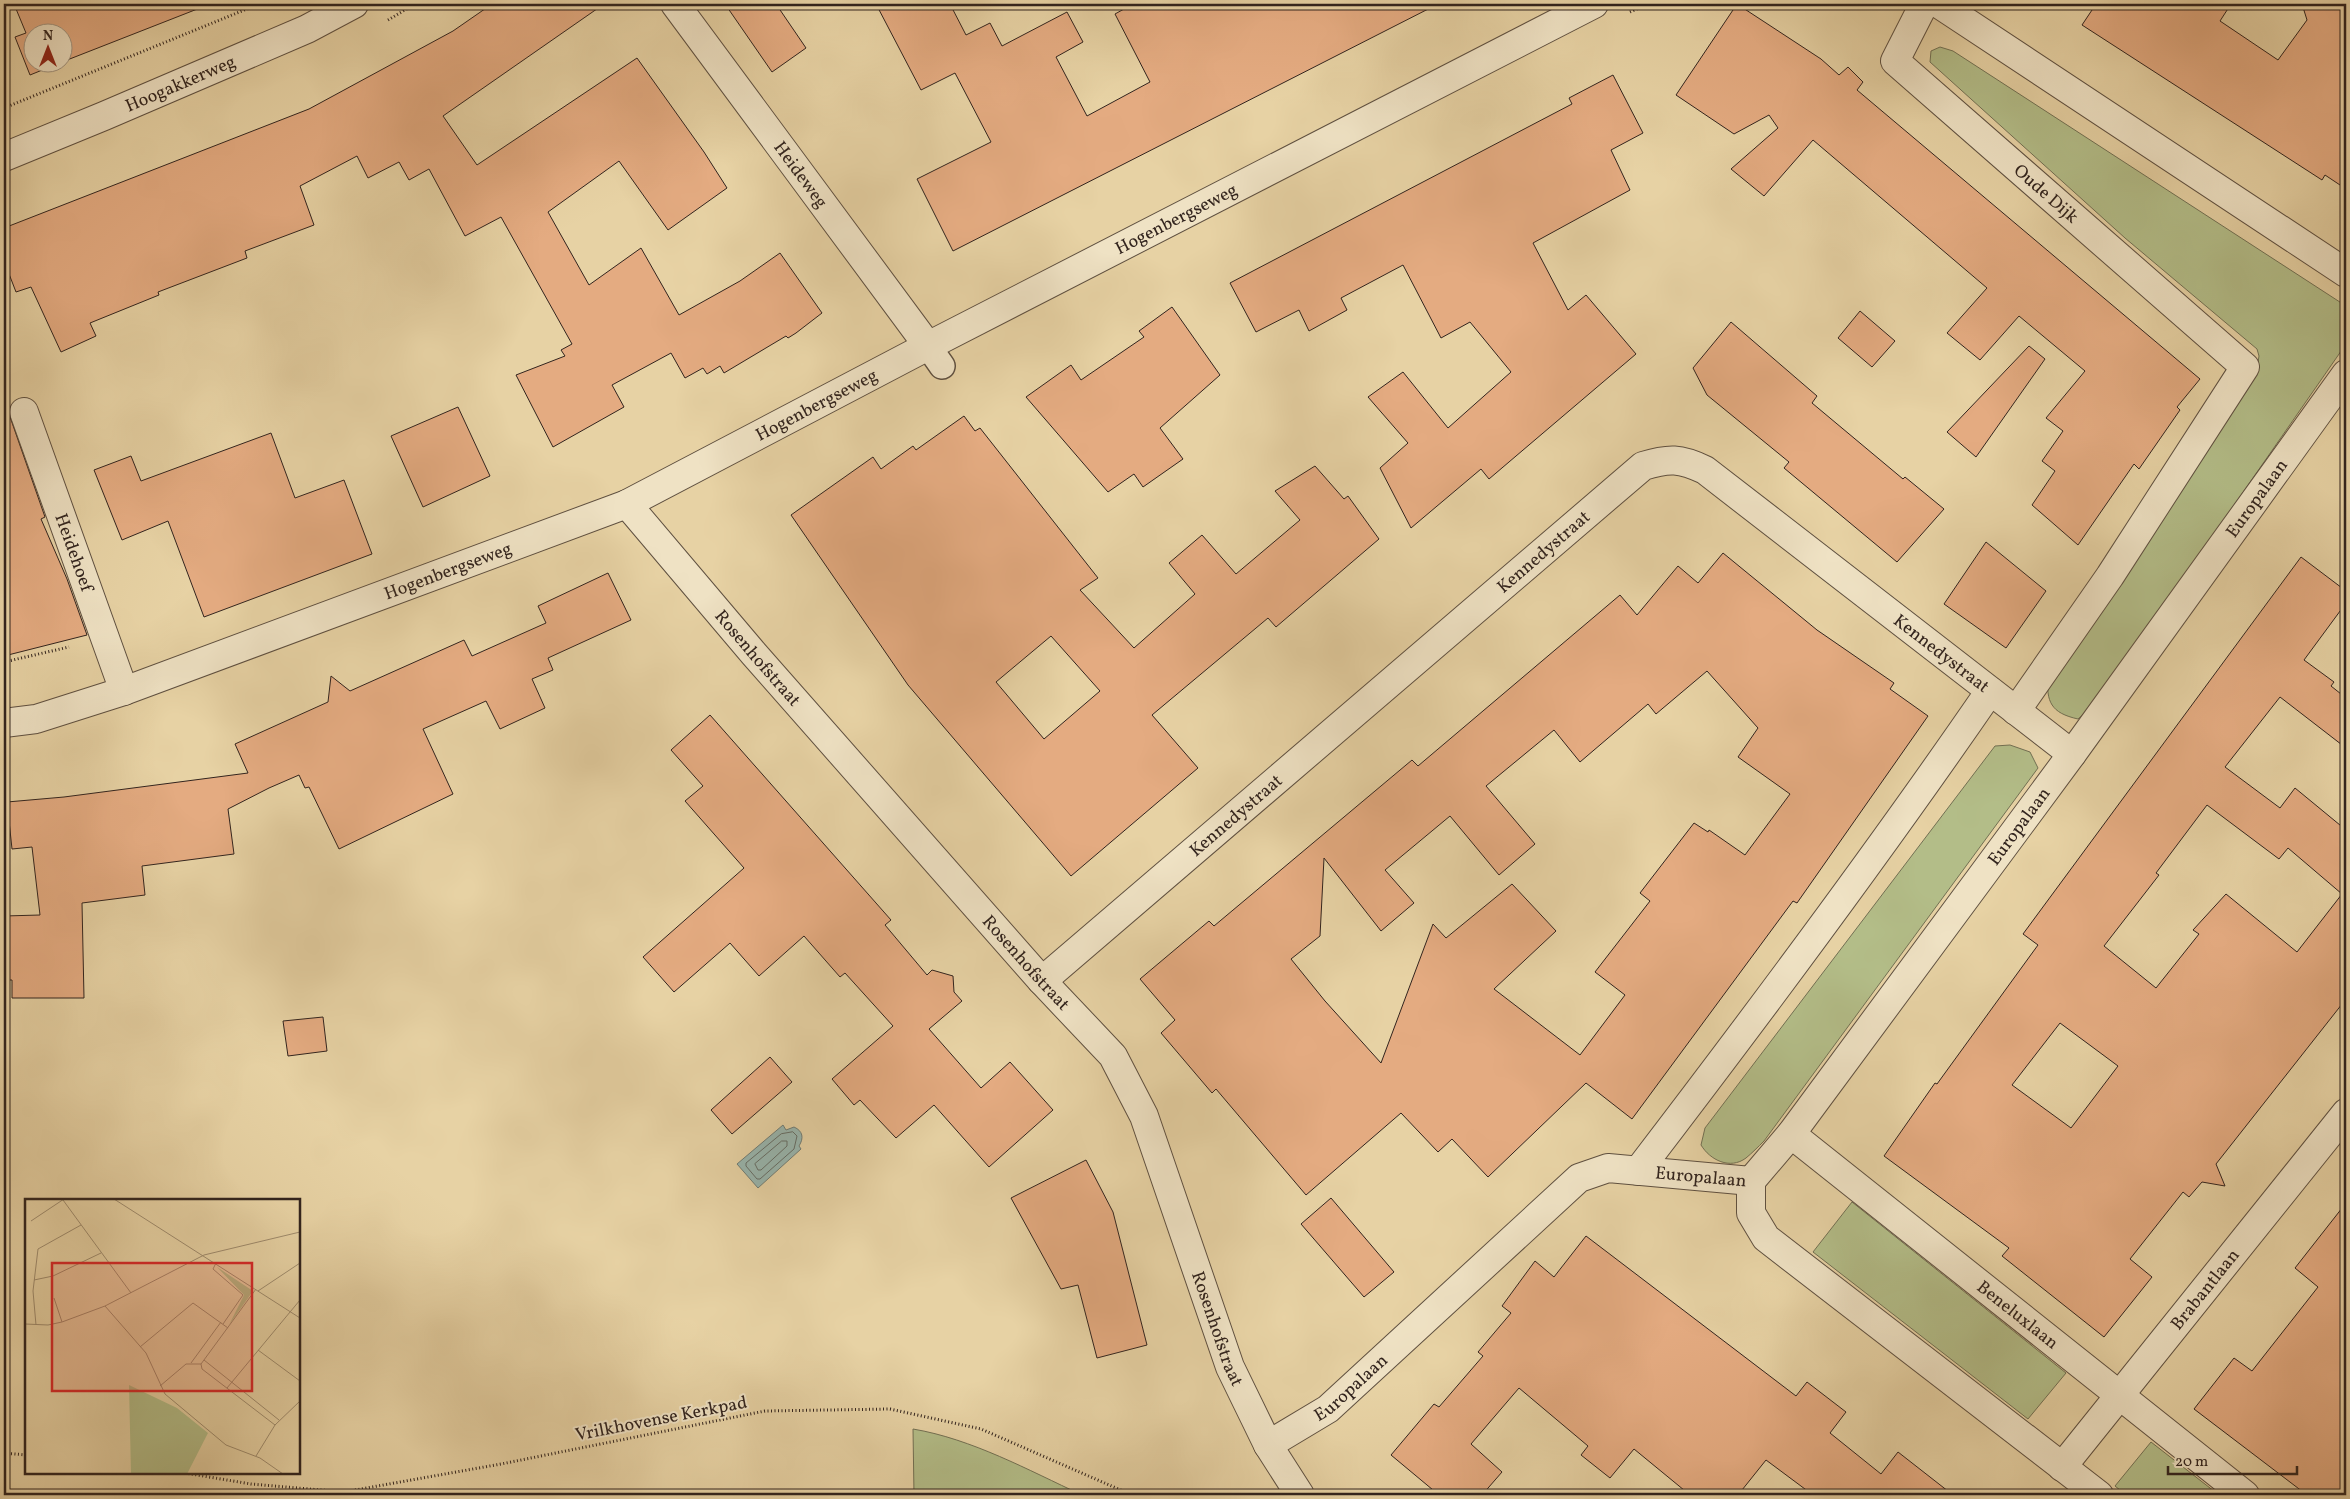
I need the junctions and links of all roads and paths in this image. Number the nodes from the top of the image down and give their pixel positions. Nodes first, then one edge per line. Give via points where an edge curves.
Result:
1 (260, 4) edge
2 (354, 4) edge
3 (674, 4) edge
4 (1594, 4) edge
5 (1924, 4) edge
6 (1939, 4) edge
7 (4, 108) edge
8 (4, 157) edge
9 (2346, 273) edge
10 (935, 356) junction
11 (2346, 374) edge
12 (24, 412) dead end
13 (627, 504) junction
14 (105, 639) junction
15 (4, 662) edge
16 (124, 691) junction
17 (1990, 691) junction
18 (2016, 711) junction
19 (4, 723) edge
20 (2072, 754) junction
21 (1042, 981) junction
22 (2346, 1113) edge
23 (1791, 1134) junction
24 (1638, 1171) junction
25 (1750, 1181) junction
26 (2120, 1396) junction
27 (1268, 1445) junction
28 (4, 1453) edge
29 (25, 1455) edge
30 (2062, 1467) junction
31 (191, 1474) edge
32 (1132, 1495) edge
33 (1300, 1495) edge
34 (2099, 1495) edge
35 (2245, 1495) edge

1 - 7 path
2 - 8 street, Hoogakkerweg via 298,32
3 - 10 street, Heideweg
4 - 10 street, Hogenbergseweg
5 - 18 street, Oude Dijk via 1895,61 2245,367 2110,576
6 - 9 street
10 - 13 street, Hogenbergseweg
11 - 20 street, Europalaan
12 - 14 street, Heidehoef
13 - 16 street, Hogenbergseweg
13 - 21 street, Rosenhofstraat via 754,654
14 - 15 path
14 - 16 street, Heidehoef
16 - 19 street, Hogenbergseweg via 36,719
17 - 18 street, Kennedystraat
17 - 21 street, Kennedystraat via 1705,470 1685,461 1664,459 1643,466
17 - 24 street, Europalaan via 1905,815
18 - 20 street, Kennedystraat
20 - 23 street, Europalaan
21 - 27 street, Rosenhofstraat via 1113,1056 1144,1116 1230,1367
22 - 26 street, Brabantlaan
23 - 25 street, Europalaan
23 - 26 street, Beneluxlaan
24 - 25 street, Europalaan
24 - 27 street, Europalaan via 1608,1168 1579,1178 1328,1409
25 - 30 street via 1750,1213 1766,1238
26 - 30 street, Brabantlaan
26 - 35 street, Beneluxlaan
27 - 33 street, Rosenhofstraat
28 - 29 path
30 - 34 street
31 - 32 path, Vrilkhovense Kerkpad via 252,1484 344,1492 765,1412 890,1409 981,1430

